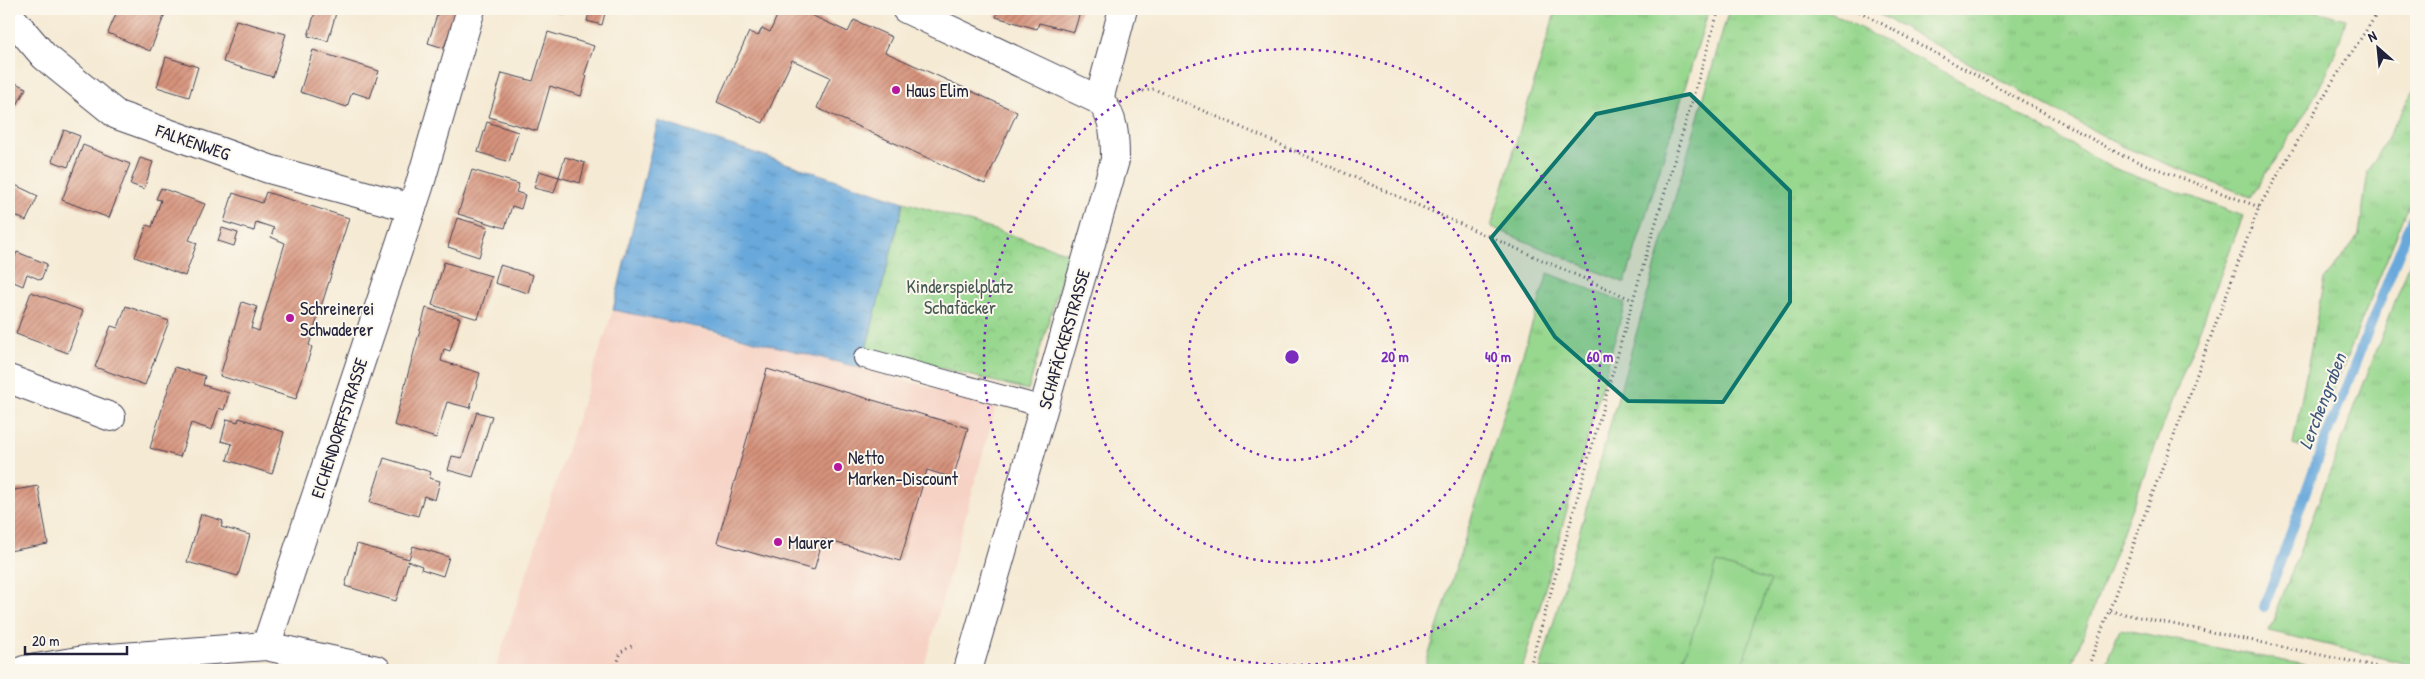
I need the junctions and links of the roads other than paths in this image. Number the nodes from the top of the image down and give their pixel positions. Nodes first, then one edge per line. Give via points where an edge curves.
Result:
1 (471, 9) edge
2 (906, 9) edge
3 (1123, 9) edge
4 (9, 15) edge
5 (1099, 100) junction
6 (412, 208) junction
7 (864, 358) dead end
8 (9, 379) edge
9 (1044, 407) junction
10 (111, 417) dead end
11 (266, 646) junction
12 (24, 670) edge
13 (377, 670) edge
14 (968, 670) edge

1 - 6 street, EICHENDORFFSTRASSE
2 - 5 street
3 - 5 street
4 - 6 street, FALKENWEG via 44,56 117,115 269,169
5 - 9 street, SCHAFÄCKERSTRASSE via 1106,107 1115,135 1115,160
6 - 11 street, EICHENDORFFSTRASSE
7 - 9 lane
8 - 10 street
9 - 14 street, SCHAFÄCKERSTRASSE
11 - 12 street via 84,660
11 - 13 street

